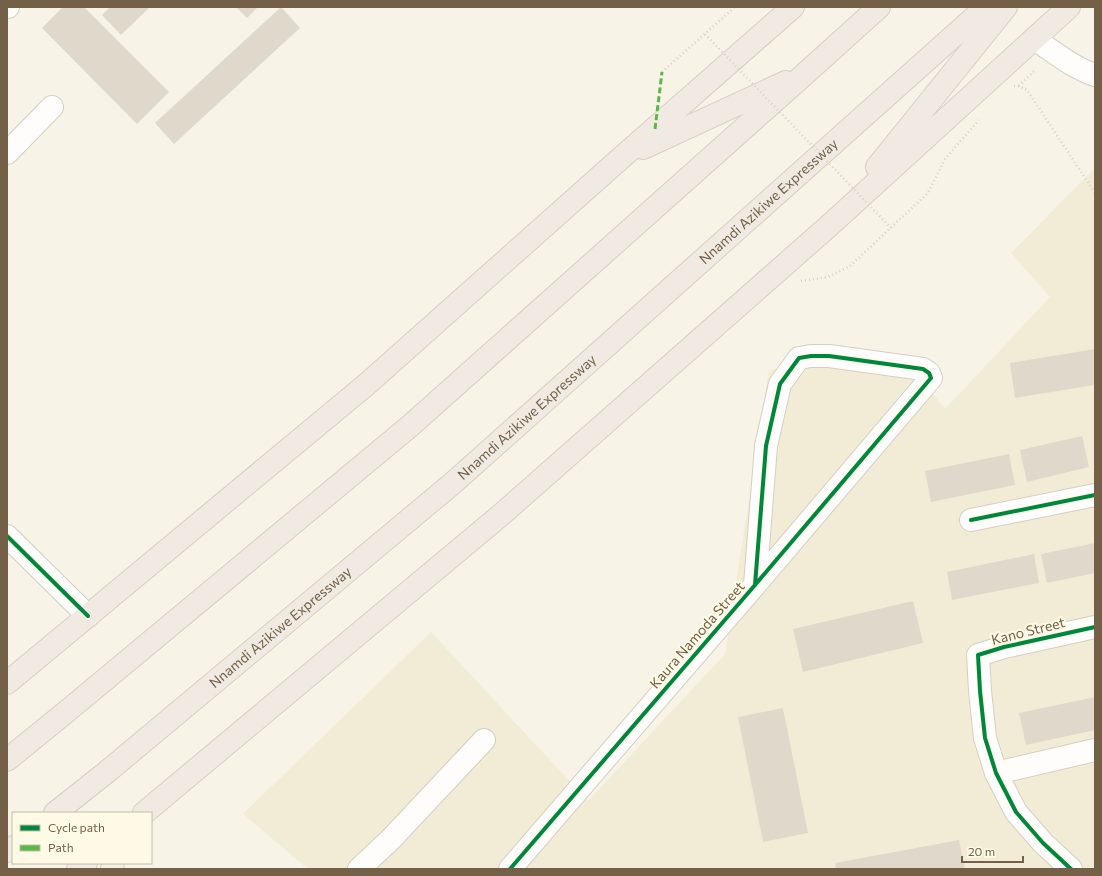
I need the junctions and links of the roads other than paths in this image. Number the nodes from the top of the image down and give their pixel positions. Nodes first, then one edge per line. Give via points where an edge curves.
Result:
1 (793, 7) edge
2 (879, 7) edge
3 (986, 7) edge
4 (1006, 7) edge
5 (1069, 7) edge
6 (1034, 39) junction
7 (807, 72) junction
8 (1095, 75) edge
9 (52, 107) dead end
10 (7, 153) edge
11 (621, 158) junction
12 (831, 224) junction
13 (1095, 495) edge
14 (971, 520) dead end
15 (7, 536) edge
16 (755, 585) junction
17 (88, 616) junction
18 (1095, 627) edge
19 (7, 683) edge
20 (484, 740) dead end
21 (1095, 750) edge
22 (7, 760) edge
23 (996, 774) junction
24 (56, 812) edge
25 (145, 812) edge
26 (359, 869) edge
27 (510, 869) edge
28 (1071, 869) edge

1 - 11 highway
2 - 7 highway
3 - 24 highway, Nnamdi Azikiwe Expressway via 453,483
4 - 12 highway
5 - 6 highway
6 - 8 street
6 - 12 highway
7 - 11 highway
7 - 22 highway via 410,426
9 - 10 street
11 - 17 highway via 367,384
12 - 25 highway via 502,514
13 - 14 street
15 - 17 street
16 - 16 street, Kaura Namoda Street via 766,446 780,384 799,358 829,356 923,369 929,373 931,378
16 - 27 street, Kaura Namoda Street
17 - 19 highway
18 - 23 street, Kano Street via 978,655 985,738
20 - 26 street
21 - 23 street
23 - 28 street via 1016,812 1043,843

